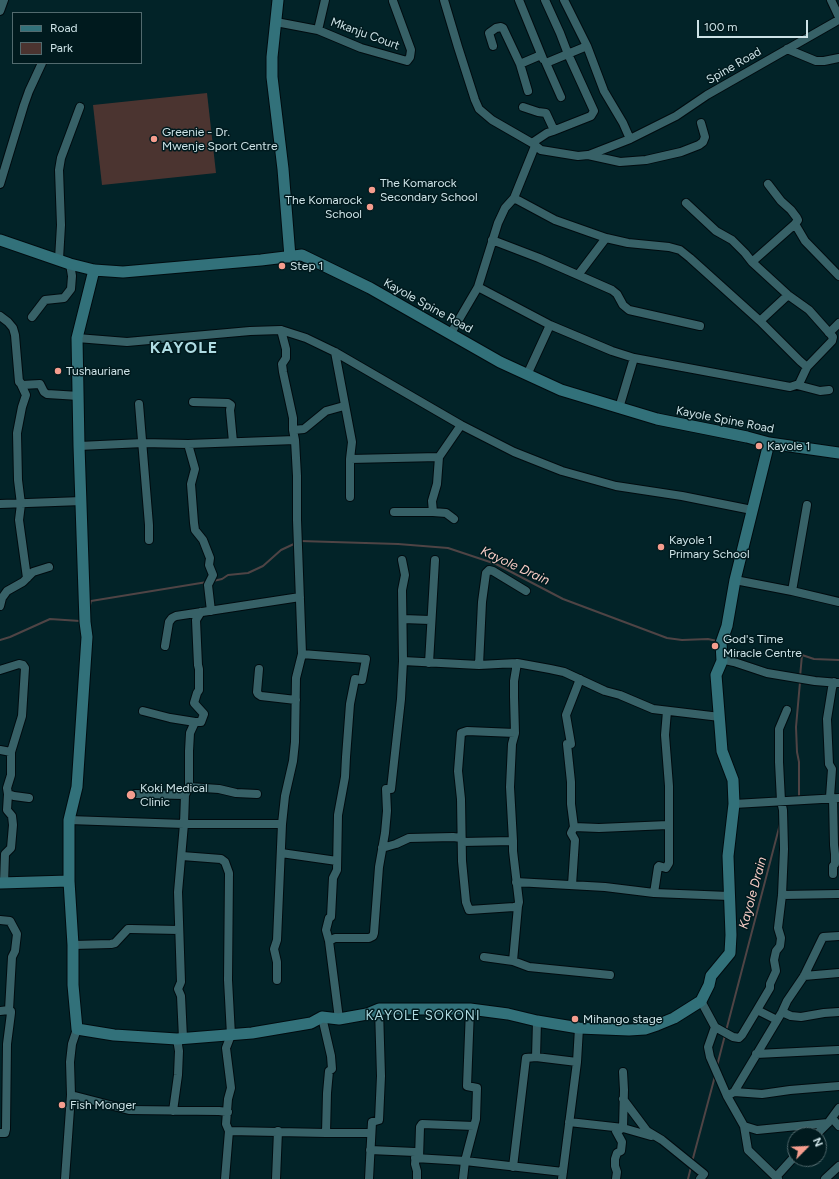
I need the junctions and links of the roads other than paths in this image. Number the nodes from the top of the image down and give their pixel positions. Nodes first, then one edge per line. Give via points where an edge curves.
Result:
1 (4, 0) edge
2 (278, 0) edge
3 (325, 0) edge
4 (444, 0) edge
5 (519, 0) edge
6 (545, 0) edge
7 (564, 0) edge
8 (831, 0) edge
9 (393, 1) dead end
10 (0, 11) edge
11 (276, 22) junction
12 (318, 30) junction
13 (493, 46) dead end
14 (587, 46) junction
15 (787, 49) junction
16 (568, 54) junction
17 (541, 55) junction
18 (836, 59) edge
19 (546, 63) junction
20 (42, 64) edge
21 (520, 64) junction
22 (839, 67) edge
23 (528, 91) dead end
24 (561, 96) dead end
25 (80, 107) dead end
26 (523, 107) dead end
27 (701, 122) dead end
28 (553, 131) junction
29 (630, 139) junction
30 (533, 145) junction
31 (588, 155) junction
32 (3, 161) edge
33 (0, 184) edge
34 (768, 184) dead end
35 (514, 198) junction
36 (686, 203) dead end
37 (795, 224) junction
38 (606, 238) junction
39 (0, 240) edge
40 (492, 240) junction
41 (290, 257) junction
42 (59, 260) junction
43 (752, 262) junction
44 (70, 264) junction
45 (94, 270) junction
46 (578, 275) junction
47 (839, 276) edge
48 (478, 288) junction
49 (788, 295) junction
50 (0, 316) edge
51 (32, 317) dead end
52 (760, 321) junction
53 (839, 324) edge
54 (550, 325) junction
55 (700, 326) dead end
56 (281, 330) junction
57 (451, 333) junction
58 (834, 337) edge
59 (77, 338) junction
60 (335, 352) junction
61 (634, 358) junction
62 (808, 367) junction
63 (527, 375) junction
64 (20, 382) junction
65 (797, 385) junction
66 (829, 390) dead end
67 (78, 396) junction
68 (193, 402) dead end
69 (139, 404) dead end
70 (344, 406) junction
71 (619, 408) junction
72 (462, 425) junction
73 (292, 430) junction
74 (295, 440) junction
75 (233, 442) junction
76 (143, 443) junction
77 (769, 443) junction
78 (188, 444) junction
79 (79, 446) junction
80 (839, 453) edge
81 (439, 458) junction
82 (350, 459) junction
83 (350, 497) dead end
84 (82, 501) junction
85 (0, 504) edge
86 (21, 504) junction
87 (807, 505) dead end
88 (752, 510) junction
89 (394, 512) dead end
90 (433, 512) junction
91 (454, 519) dead end
92 (149, 540) dead end
93 (402, 560) dead end
94 (435, 560) dead end
95 (49, 567) dead end
96 (27, 578) junction
97 (735, 580) junction
98 (526, 591) dead end
99 (792, 591) junction
100 (300, 597) junction
101 (839, 602) edge
102 (0, 606) edge
103 (211, 611) junction
104 (201, 612) junction
105 (403, 619) junction
106 (430, 620) junction
107 (165, 646) dead end
108 (302, 654) junction
109 (402, 661) junction
110 (722, 661) junction
111 (429, 663) junction
112 (517, 663) junction
113 (479, 664) junction
114 (259, 669) dead end
115 (0, 670) edge
116 (580, 679) junction
117 (837, 683) edge
118 (296, 700) junction
119 (787, 710) dead end
120 (143, 711) dead end
121 (668, 711) junction
122 (720, 717) junction
123 (195, 722) junction
124 (515, 733) junction
125 (0, 750) edge
126 (11, 752) junction
127 (189, 787) junction
128 (8, 794) junction
129 (135, 794) dead end
130 (257, 794) dead end
131 (185, 795) junction
132 (29, 798) dead end
133 (836, 798) edge
134 (781, 801) junction
135 (734, 804) junction
136 (69, 820) junction
137 (184, 824) junction
138 (282, 824) junction
139 (668, 825) junction
140 (574, 827) junction
141 (461, 840) junction
142 (513, 841) junction
143 (382, 848) junction
144 (281, 853) junction
145 (182, 856) junction
146 (337, 861) junction
147 (833, 874) dead end
148 (69, 880) junction
149 (516, 882) junction
150 (2, 884) edge
151 (572, 885) junction
152 (654, 893) junction
153 (839, 894) edge
154 (729, 896) junction
155 (782, 896) junction
156 (518, 906) junction
157 (0, 920) edge
158 (179, 930) junction
159 (839, 936) edge
160 (328, 941) junction
161 (73, 945) junction
162 (484, 957) dead end
163 (513, 961) junction
164 (839, 974) edge
165 (610, 975) dead end
166 (804, 976) junction
167 (277, 980) dead end
168 (701, 1001) junction
169 (379, 1009) junction
170 (470, 1009) junction
171 (9, 1010) junction
172 (757, 1010) junction
173 (0, 1011) edge
174 (782, 1012) junction
175 (839, 1012) edge
176 (322, 1017) junction
177 (339, 1019) junction
178 (777, 1020) junction
179 (537, 1021) junction
180 (715, 1026) junction
181 (579, 1028) junction
182 (77, 1029) junction
183 (231, 1035) junction
184 (180, 1039) junction
185 (838, 1050) edge
186 (756, 1054) junction
187 (536, 1058) junction
188 (577, 1062) junction
189 (623, 1072) dead end
190 (839, 1086) edge
191 (3, 1090) edge
192 (71, 1094) junction
193 (730, 1094) junction
194 (623, 1099) junction
195 (839, 1108) edge
196 (173, 1111) junction
197 (228, 1112) junction
198 (830, 1121) junction
199 (569, 1122) junction
200 (474, 1126) junction
201 (744, 1126) junction
202 (839, 1126) edge
203 (824, 1127) edge
204 (623, 1128) junction
205 (229, 1130) junction
206 (278, 1131) junction
207 (0, 1133) edge
208 (371, 1133) junction
209 (326, 1134) junction
210 (662, 1140) junction
211 (370, 1150) junction
212 (417, 1158) junction
213 (465, 1161) junction
214 (787, 1166) edge
215 (839, 1166) edge
216 (513, 1167) junction
217 (563, 1176) edge
218 (777, 1178) edge
219 (65, 1179) edge
220 (225, 1179) edge
221 (276, 1179) edge
222 (369, 1179) edge
223 (417, 1179) edge
224 (463, 1179) edge
225 (616, 1179) edge
226 (700, 1179) edge
227 (825, 1179) edge

1 - 10 street
2 - 11 street
3 - 12 street
4 - 30 street via 474,100 479,109
5 - 17 street
6 - 16 street
7 - 14 street
8 - 15 street, Spine Road via 838,20
9 - 12 street, Mkanju Court via 411,50 406,61 361,48
11 - 12 street, Mkanju Court
11 - 41 street via 272,77
13 - 21 street via 489,33 502,26
14 - 16 street
14 - 29 street via 604,91
15 - 18 street via 816,61
15 - 29 street, Spine Road via 676,116
16 - 19 street
16 - 28 street via 594,111 591,116
17 - 19 street
17 - 21 street
18 - 22 street
19 - 24 street
20 - 32 street
21 - 23 street
25 - 42 street via 59,170
26 - 28 street via 546,113
27 - 31 street via 705,137 703,142 681,152 627,162
28 - 30 street
29 - 31 street, Spine Road
30 - 31 street via 541,150 578,156
30 - 35 street
32 - 33 street
34 - 37 street via 797,218
35 - 38 street via 555,220
35 - 40 street via 505,208
36 - 43 street via 716,231 732,240
37 - 43 street
37 - 47 street via 806,241
38 - 46 street
38 - 52 street via 680,250
39 - 42 street, Kayole Spine Road
40 - 46 street
40 - 48 street
41 - 45 street, Kayole Spine Road via 133,272
41 - 57 street, Kayole Spine Road via 302,255 315,260
42 - 44 street, Kayole Spine Road
43 - 49 street
44 - 45 street, Kayole Spine Road
44 - 51 street via 71,289 64,298 45,300
45 - 59 street
46 - 55 street via 612,290 629,310
48 - 54 street
48 - 57 street
49 - 52 street
49 - 58 street via 809,310
50 - 64 street via 13,328
52 - 62 street
53 - 58 street
54 - 61 street
54 - 63 street
56 - 59 street via 127,342
56 - 60 street via 306,338
56 - 73 street via 286,349 286,358 282,364 293,418
57 - 63 street, Kayole Spine Road
58 - 62 street
59 - 67 street
60 - 70 street
60 - 72 street
61 - 65 street via 790,387
61 - 71 street
62 - 65 street
63 - 71 street, Kayole Spine Road via 561,390
64 - 67 street via 22,385 40,384 47,394
64 - 86 street via 26,395 17,433
65 - 66 street via 820,391
67 - 79 street
68 - 75 street via 231,405
69 - 76 street
70 - 73 street via 326,410 304,429
70 - 82 street via 352,442
71 - 77 street, Kayole Spine Road via 657,420
72 - 81 street
72 - 88 street via 514,452 589,479
73 - 74 street
74 - 75 street
74 - 100 street
75 - 78 street
76 - 78 street
76 - 79 street
76 - 92 street
77 - 80 street, Kayole Spine Road
77 - 88 street
78 - 103 street via 195,469 191,484 195,530 203,540 213,575 208,585
79 - 84 street
81 - 82 street
81 - 90 street via 437,484 432,500
82 - 83 street
84 - 86 street
84 - 136 street via 87,637 76,787
85 - 86 street
86 - 96 street via 19,520
87 - 99 street
88 - 97 street
89 - 90 street
90 - 91 street via 446,513
93 - 105 street via 405,575 402,590
94 - 106 street
95 - 96 street via 36,571
96 - 102 street via 7,591
97 - 99 street
97 - 110 street via 727,626 721,643
98 - 113 street via 493,571 489,570 486,573
99 - 101 street
100 - 103 street
100 - 108 street
103 - 104 street
104 - 107 street via 172,618
104 - 123 street via 196,620 200,669 199,690 194,703 204,714 202,722
105 - 106 street
105 - 109 street
106 - 111 street
108 - 118 street via 296,678
108 - 146 street via 366,659 362,680 355,679 350,704 345,777 338,815
109 - 111 street
109 - 143 street via 397,745 391,789 386,789 386,826
110 - 117 street via 734,662 767,673
110 - 122 street via 716,676
111 - 113 street
112 - 113 street
112 - 116 street via 564,672
112 - 124 street via 514,686
114 - 118 street via 258,694
115 - 126 street via 19,664 25,668 22,716
116 - 121 street via 654,709
116 - 140 street via 566,715 571,744 567,744
117 - 133 street via 832,688 828,719 829,764 832,769 830,797
118 - 138 street via 295,742
119 - 134 street via 779,729
120 - 123 street
121 - 122 street
121 - 139 street via 665,735 669,786
122 - 135 street via 722,751 733,780
123 - 127 street via 190,733
124 - 141 street via 461,733 458,771
124 - 142 street via 510,787
125 - 126 street
126 - 128 street
127 - 130 street
127 - 131 street
128 - 132 street
128 - 150 street via 7,810 12,816 13,825 11,848 5,854
129 - 131 street
131 - 137 street
133 - 134 street
133 - 147 street via 836,854
134 - 135 street
134 - 155 street via 784,849
135 - 154 street via 728,856
136 - 137 street
136 - 148 street
137 - 138 street
137 - 145 street
138 - 144 street
139 - 140 street
139 - 152 street via 669,863 666,868 658,867
140 - 151 street via 571,833 575,840
141 - 142 street
141 - 143 street via 453,837 408,838
141 - 156 street via 466,902 469,910
142 - 149 street
143 - 160 street via 374,935 369,938 335,938
144 - 146 street
144 - 167 street via 277,940 274,949
145 - 158 street via 178,892
145 - 183 street via 221,858 226,862 229,873 228,980
146 - 160 street via 332,914 326,930
148 - 150 street
148 - 161 street
149 - 151 street
149 - 156 street
151 - 152 street
152 - 154 street
153 - 155 street
154 - 168 street via 730,953 711,976
155 - 172 street via 778,928 781,938 774,960 776,971 770,988
156 - 163 street
157 - 171 street via 10,921 17,934 16,951 12,957
158 - 161 street via 131,928 115,943
158 - 184 street
159 - 166 street via 823,937
160 - 177 street
161 - 182 street
162 - 163 street
163 - 165 street via 529,966
164 - 166 street
166 - 174 street via 786,1001
168 - 180 street
168 - 181 street via 674,1018 645,1029
169 - 170 street
169 - 177 street
169 - 208 street via 380,1120 372,1122
170 - 179 street
170 - 200 street via 467,1086 477,1088
171 - 173 street
171 - 191 street via 11,1013
172 - 178 street
172 - 180 street via 739,1038
174 - 175 street via 802,1017
174 - 178 street
176 - 177 street
176 - 183 street via 310,1023
176 - 209 street via 332,1069 329,1072 326,1098
178 - 186 street
179 - 181 street
179 - 187 street
180 - 193 street via 708,1047 709,1052
181 - 188 street
182 - 184 street via 114,1035
182 - 192 street via 70,1062
183 - 184 street
183 - 197 street via 226,1048 231,1088
184 - 196 street
185 - 186 street
186 - 193 street
187 - 188 street
187 - 216 street via 526,1058
188 - 199 street
189 - 194 street
190 - 193 street via 762,1094
191 - 207 street via 6,1129 5,1133
192 - 196 street via 129,1110
192 - 219 street
193 - 201 street
194 - 204 street
194 - 210 street via 647,1131
195 - 198 street
196 - 197 street
197 - 205 street via 226,1124
198 - 201 street via 757,1130
198 - 202 street
198 - 203 street
199 - 204 street
199 - 217 street
200 - 212 street via 422,1124
200 - 213 street
201 - 218 street via 748,1150
204 - 210 street
204 - 225 street via 616,1131 622,1142 621,1151 617,1153 616,1159
205 - 206 street
205 - 220 street
206 - 209 street
206 - 221 street
208 - 209 street
208 - 211 street
210 - 226 street via 704,1174
211 - 212 street via 414,1151
211 - 222 street
212 - 213 street
212 - 223 street
213 - 216 street
213 - 224 street
214 - 218 street
215 - 227 street
216 - 217 street

